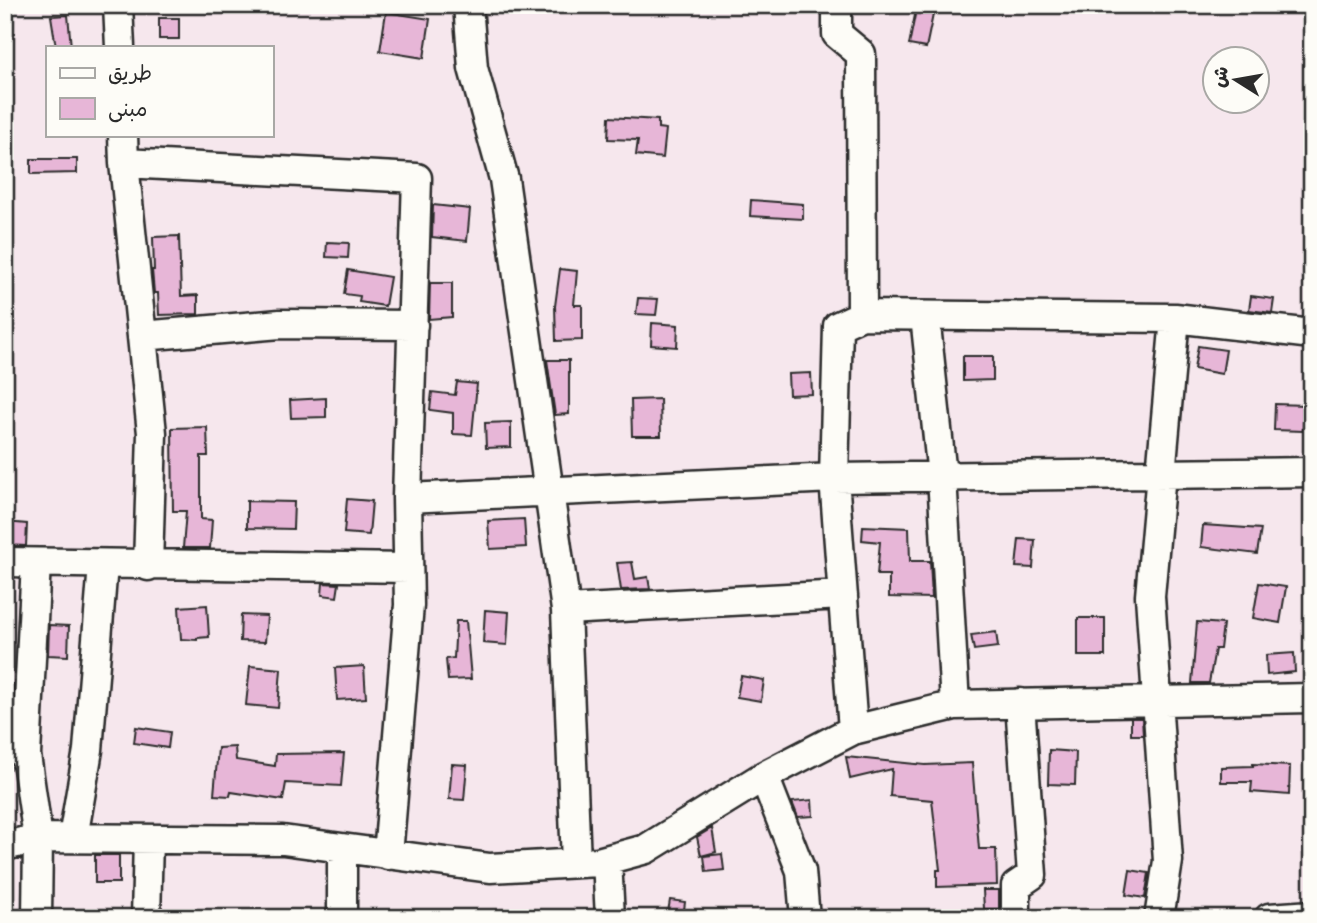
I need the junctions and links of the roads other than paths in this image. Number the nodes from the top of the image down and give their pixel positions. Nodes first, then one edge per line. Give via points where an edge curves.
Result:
1 (118, 5) edge
2 (468, 5) edge
3 (837, 5) edge
4 (120, 46) edge
5 (123, 136) edge
6 (124, 163) junction
7 (862, 315) junction
8 (925, 316) junction
9 (1175, 318) junction
10 (412, 325) junction
11 (1312, 334) edge
12 (142, 336) junction
13 (1312, 472) edge
14 (1162, 474) junction
15 (942, 476) junction
16 (834, 478) junction
17 (550, 491) junction
18 (407, 498) junction
19 (5, 562) edge
20 (36, 563) junction
21 (103, 565) junction
22 (148, 566) junction
23 (408, 568) junction
24 (843, 595) junction
25 (566, 610) junction
26 (1312, 698) edge
27 (1157, 701) junction
28 (1020, 703) junction
29 (955, 705) junction
30 (853, 730) junction
31 (16, 749) edge
32 (764, 776) junction
33 (38, 838) junction
34 (73, 838) junction
35 (148, 839) junction
36 (5, 846) edge
37 (342, 848) junction
38 (388, 855) junction
39 (607, 860) junction
40 (576, 863) junction
41 (1312, 915) edge
42 (37, 918) edge
43 (146, 918) edge
44 (342, 918) edge
45 (610, 918) edge
46 (805, 918) edge
47 (1016, 918) edge
48 (1159, 918) edge
49 (1269, 918) edge

1 - 4 street
2 - 17 street via 473,68 504,179
3 - 7 street via 837,34 861,54
5 - 6 street
6 - 10 street via 417,178
6 - 12 street
7 - 8 street
7 - 16 street via 838,326
8 - 9 street
8 - 15 street
9 - 11 street
9 - 14 street
10 - 12 street via 280,324
10 - 18 street
12 - 22 street via 152,433
13 - 14 street
14 - 15 street
14 - 27 street via 1150,596
15 - 16 street
15 - 29 street
16 - 17 street
16 - 24 street
17 - 18 street
17 - 25 street
18 - 23 street
19 - 20 street
20 - 21 street
20 - 31 street
21 - 22 street
21 - 34 street via 88,750
22 - 23 street
23 - 38 street via 409,605
24 - 25 street
24 - 30 street
25 - 40 street
26 - 27 street
27 - 28 street
27 - 48 street via 1168,861
28 - 29 street
28 - 47 street via 1032,875 1016,886
29 - 30 street
30 - 32 street
31 - 33 street
32 - 39 street via 646,849
32 - 46 street via 801,870
33 - 34 street
33 - 36 street
33 - 42 street
34 - 35 street
35 - 37 street via 283,840
35 - 43 street
37 - 38 street
37 - 44 street
38 - 40 street via 490,868
39 - 40 street
39 - 45 street
41 - 49 street

